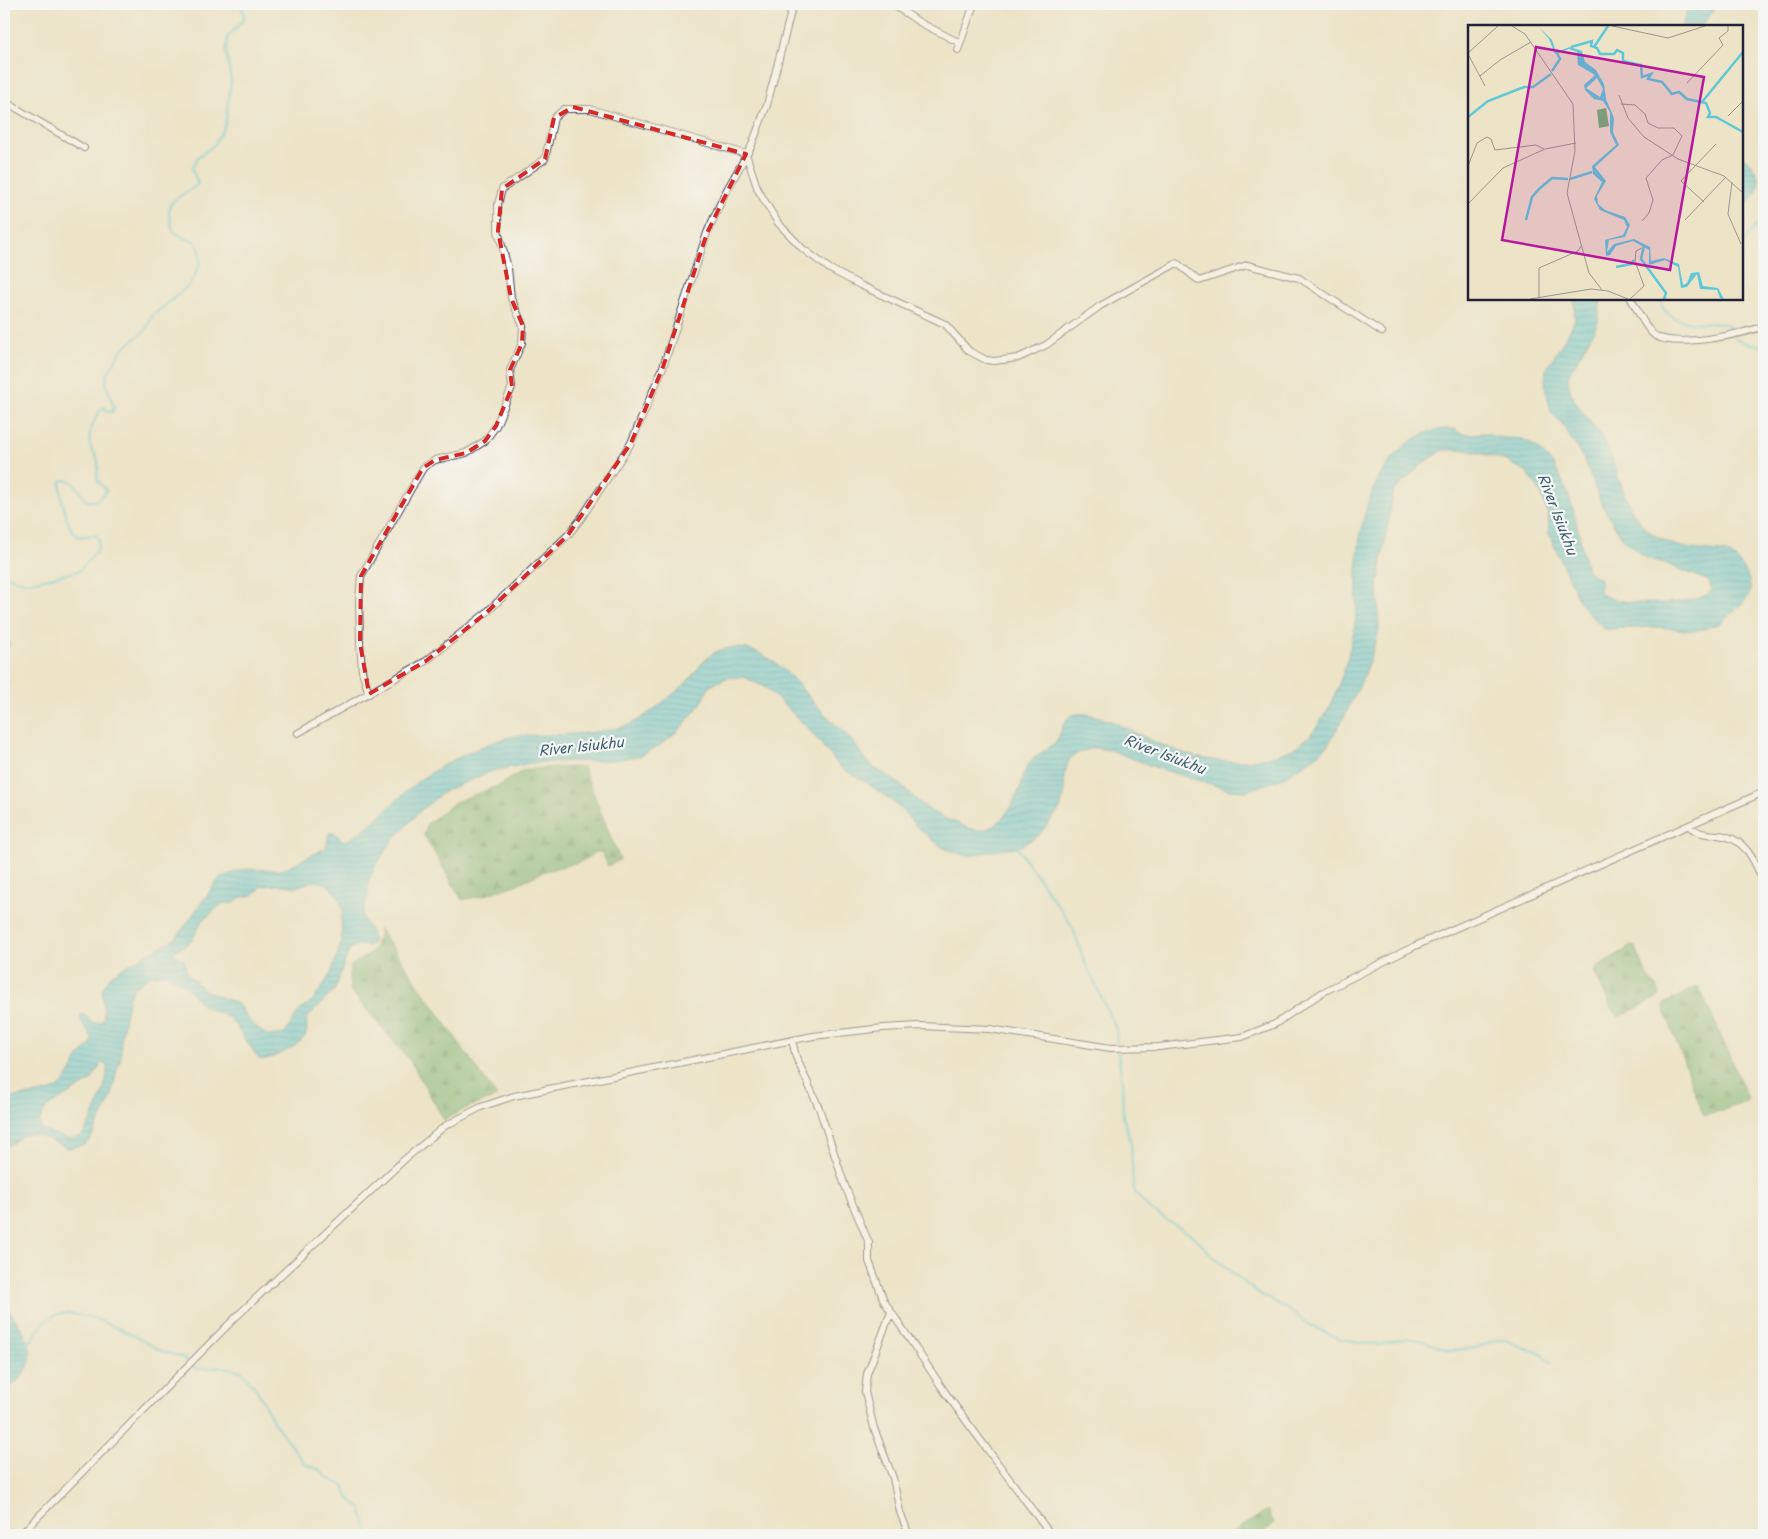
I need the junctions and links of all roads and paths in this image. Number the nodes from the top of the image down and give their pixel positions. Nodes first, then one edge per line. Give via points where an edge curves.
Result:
1 (793, 4) edge
2 (892, 4) edge
3 (974, 4) edge
4 (4, 101) edge
5 (84, 148) dead end
6 (746, 154) junction
7 (1632, 300) edge
8 (1764, 326) edge
9 (1382, 332) dead end
10 (369, 694) junction
11 (298, 732) dead end
12 (1764, 792) edge
13 (1689, 826) junction
14 (1764, 883) edge
15 (792, 1040) junction
16 (890, 1312) junction
17 (20, 1535) edge
18 (909, 1535) edge
19 (1050, 1535) edge

1 - 6 street via 767,106
2 - 3 street via 959,46
4 - 5 street
6 - 9 street via 753,179 768,207 778,223 803,249 860,285 945,324 969,352 986,360 1018,358 1046,346 1100,306 1177,263 1199,281 1246,265 1299,278
6 - 10 street via 707,233 663,367 631,443 580,520 568,536 486,614 426,661
6 - 10 street via 602,112 573,107 564,109 554,118 545,159 502,189 498,204 498,231 508,268 511,298 523,326 522,343 510,370 512,387 496,426 485,441 466,453 435,460 423,468 364,568 359,601 360,643 363,676
7 - 8 street via 1654,335 1665,339 1709,338
10 - 11 street
12 - 13 street
13 - 14 street via 1702,833 1722,835 1741,843
13 - 15 street via 1415,946 1323,992 1276,1024 1242,1037 1159,1047 1111,1048 990,1029 918,1026 858,1030
15 - 16 street via 869,1243 871,1266
15 - 17 street via 514,1096 482,1107 445,1126 405,1159 237,1316
16 - 18 street via 867,1374 865,1392
16 - 19 street

